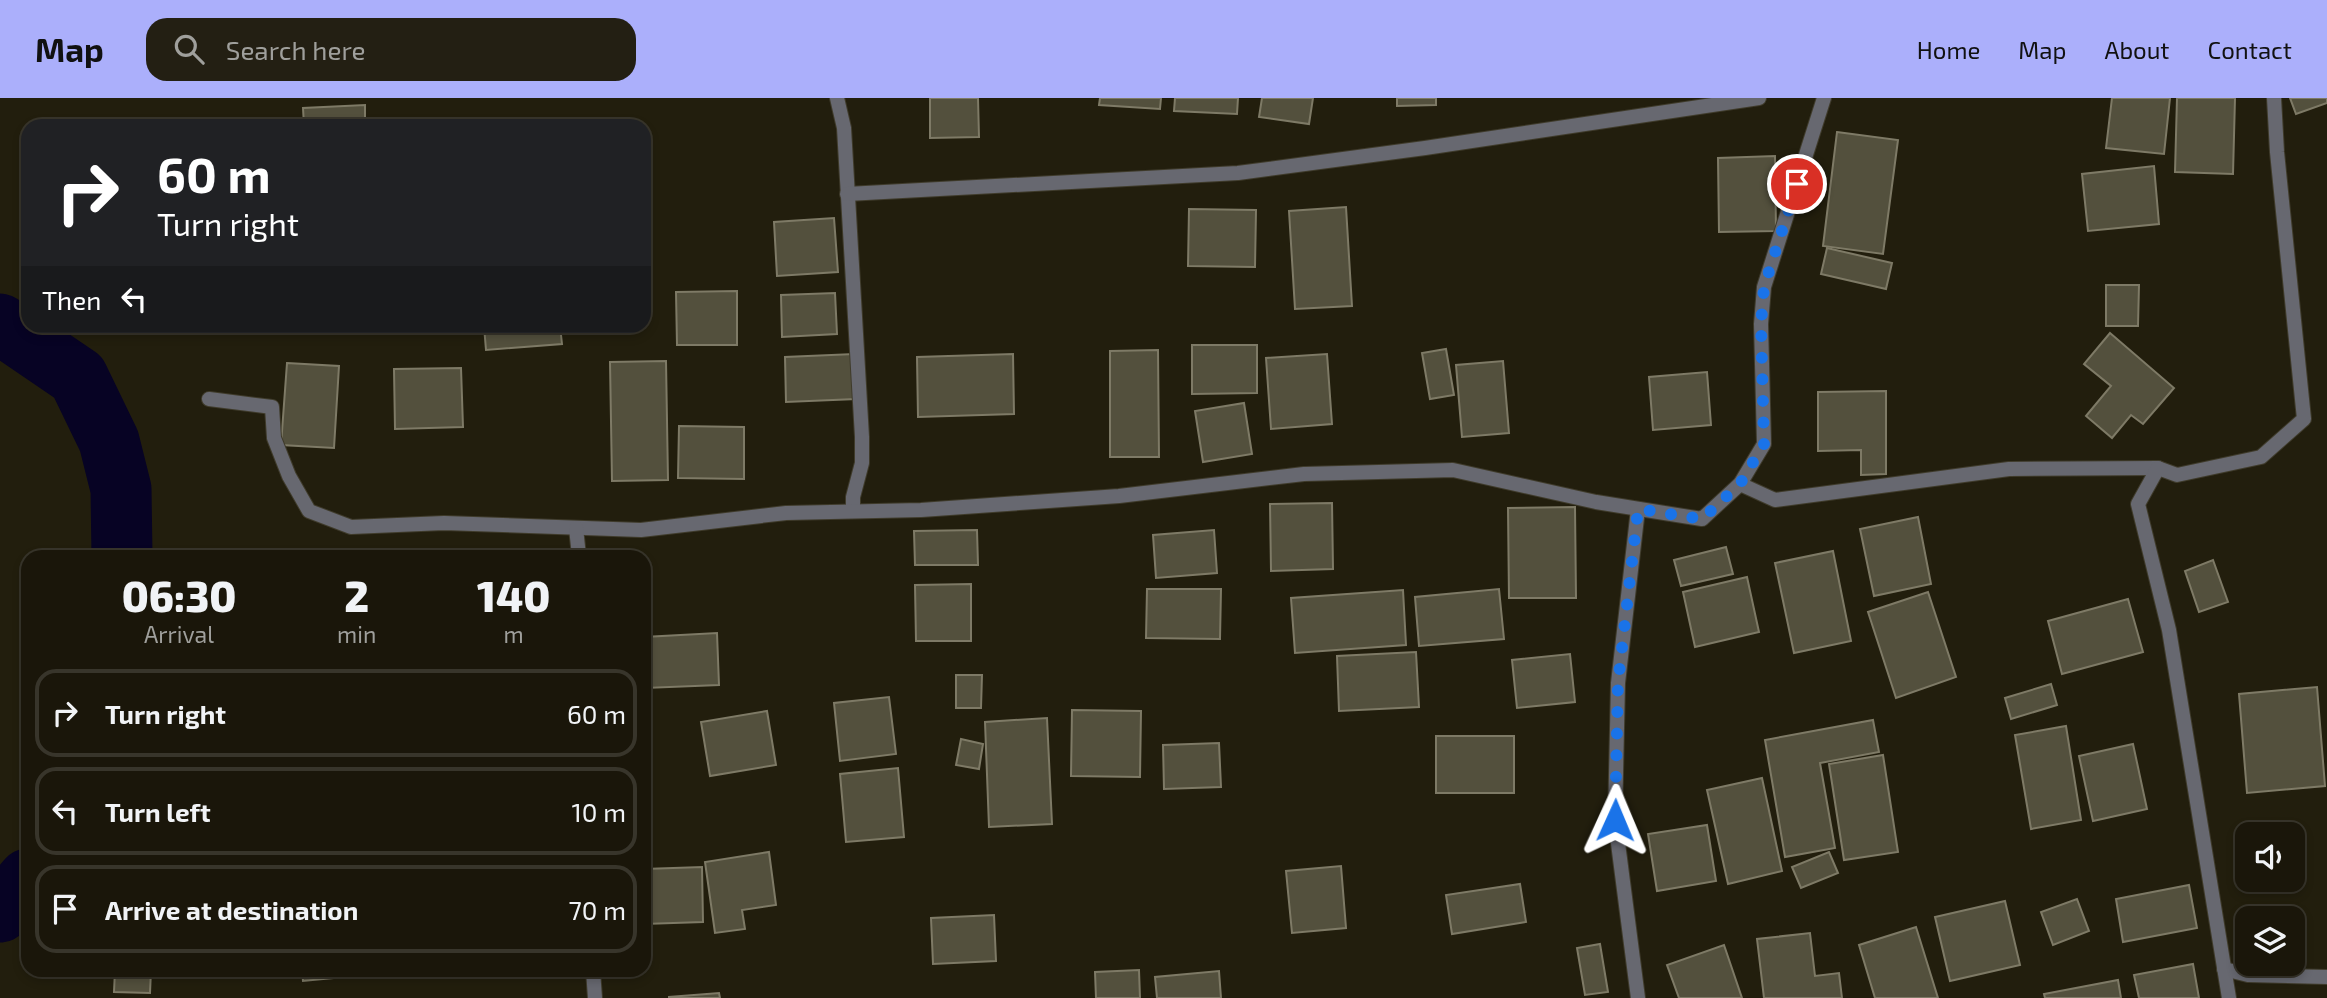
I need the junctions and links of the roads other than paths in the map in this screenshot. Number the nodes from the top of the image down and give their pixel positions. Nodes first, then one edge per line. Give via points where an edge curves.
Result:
1 (836, 98) edge
2 (1759, 98) edge
3 (1824, 98) edge
4 (2274, 98) edge
5 (847, 194) junction
6 (209, 399) dead end
7 (2158, 468) junction
8 (1740, 484) junction
9 (1638, 509) junction
10 (853, 511) junction
11 (576, 528) junction
12 (578, 550) edge
13 (2224, 970) junction
14 (594, 977) edge
15 (2327, 977) edge
16 (595, 998) edge
17 (1638, 998) edge
18 (2229, 998) edge

1 - 5 street via 844,128
2 - 5 street via 1238,173
3 - 8 street via 1764,287 1764,444
4 - 7 street via 2304,419 2261,457 2176,475
5 - 10 street via 862,437
6 - 11 street via 272,407 274,438 309,511 351,527 443,523
7 - 8 street via 2009,469 1775,500
7 - 13 street via 2138,504 2169,630
8 - 9 street via 1702,519
9 - 10 street via 1453,470 1304,474 1119,496
9 - 17 street via 1618,683 1615,820
10 - 11 street via 786,513 641,530
11 - 12 street
13 - 15 street
13 - 18 street
14 - 16 street

